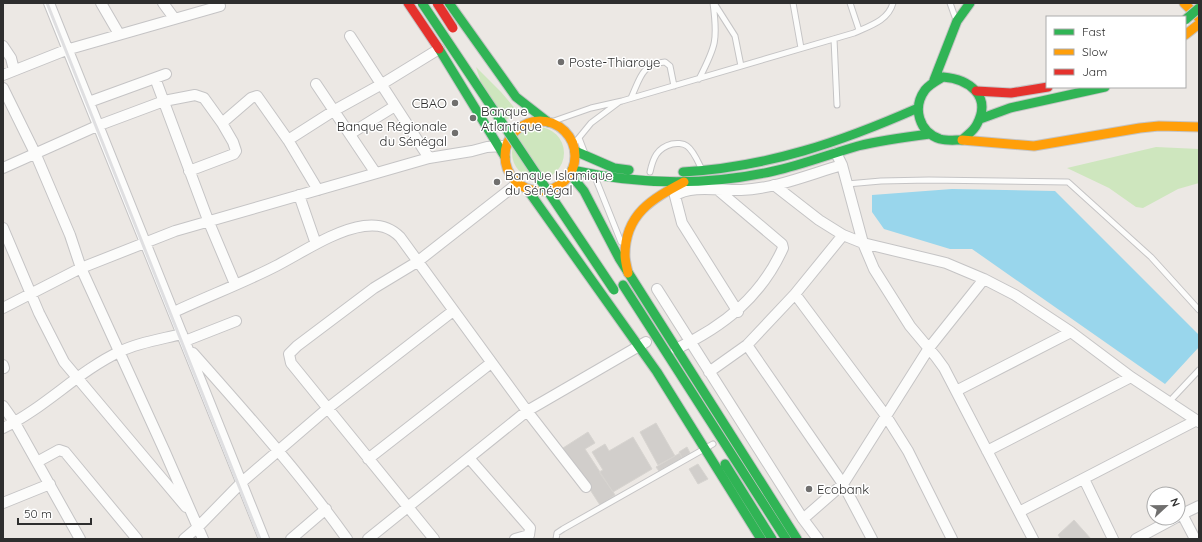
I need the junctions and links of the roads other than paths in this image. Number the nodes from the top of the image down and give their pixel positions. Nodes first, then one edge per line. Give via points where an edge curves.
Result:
1 (49, 3) edge
2 (101, 3) edge
3 (163, 3) edge
4 (408, 3) edge
5 (422, 3) edge
6 (436, 3) edge
7 (449, 3) edge
8 (713, 3) edge
9 (793, 3) edge
10 (850, 3) edge
11 (893, 3) edge
12 (950, 3) edge
13 (970, 3) edge
14 (1184, 3) edge
15 (220, 6) dead end
16 (1199, 8) edge
17 (174, 18) junction
18 (1199, 18) edge
19 (1186, 19) edge
20 (956, 21) junction
21 (1199, 24) edge
22 (859, 30) junction
23 (119, 34) junction
24 (1186, 35) edge
25 (350, 36) dead end
26 (458, 36) dead end
27 (834, 39) junction
28 (3, 46) edge
29 (801, 48) junction
30 (68, 49) junction
31 (439, 49) junction
32 (741, 66) junction
33 (14, 70) junction
34 (166, 74) dead end
35 (3, 76) edge
36 (155, 78) junction
37 (699, 79) junction
38 (934, 80) junction
39 (316, 84) dead end
40 (382, 84) junction
41 (674, 86) junction
42 (1046, 87) edge
43 (3, 88) edge
44 (1101, 88) edge
45 (976, 91) junction
46 (631, 98) junction
47 (164, 100) junction
48 (622, 101) junction
49 (89, 102) junction
50 (838, 105) dead end
51 (395, 106) junction
52 (918, 108) junction
53 (334, 110) junction
54 (980, 119) junction
55 (515, 121) dead end
56 (549, 122) junction
57 (222, 124) junction
58 (99, 126) junction
59 (1199, 127) edge
60 (350, 134) junction
61 (523, 134) dead end
62 (930, 134) junction
63 (288, 140) junction
64 (962, 140) junction
65 (576, 144) junction
66 (503, 150) junction
67 (836, 153) junction
68 (36, 154) junction
69 (429, 158) junction
70 (587, 160) junction
71 (842, 165) junction
72 (3, 168) edge
73 (189, 171) junction
74 (703, 171) junction
75 (375, 172) junction
76 (571, 172) junction
77 (593, 172) junction
78 (650, 172) junction
79 (554, 180) dead end
80 (685, 182) junction
81 (847, 184) junction
82 (774, 185) junction
83 (522, 186) junction
84 (318, 190) junction
85 (718, 190) junction
86 (562, 194) dead end
87 (299, 195) junction
88 (208, 220) junction
89 (3, 228) edge
90 (843, 236) junction
91 (146, 241) junction
92 (863, 243) junction
93 (316, 244) junction
94 (625, 256) junction
95 (417, 262) junction
96 (81, 268) junction
97 (628, 273) junction
98 (984, 279) junction
99 (621, 282) dead end
100 (235, 284) junction
101 (657, 288) dead end
102 (616, 293) dead end
103 (31, 294) junction
104 (795, 294) junction
105 (3, 308) edge
106 (1199, 310) edge
107 (453, 311) junction
108 (174, 312) junction
109 (738, 312) junction
110 (236, 321) dead end
111 (633, 321) dead end
112 (663, 328) junction
113 (1071, 332) junction
114 (655, 336) junction
115 (185, 341) junction
116 (690, 342) junction
117 (642, 344) junction
118 (747, 346) junction
119 (929, 348) junction
120 (676, 349) junction
121 (120, 352) junction
122 (491, 363) junction
123 (1199, 370) edge
124 (709, 372) junction
125 (1131, 377) junction
126 (76, 378) junction
127 (956, 391) junction
128 (1168, 402) junction
129 (3, 406) edge
130 (328, 408) junction
131 (527, 411) junction
132 (886, 416) junction
133 (1198, 421) edge
134 (15, 423) junction
135 (3, 428) edge
136 (709, 446) junction
137 (279, 451) junction
138 (987, 451) junction
139 (469, 458) junction
140 (368, 459) junction
141 (37, 462) junction
142 (1084, 479) junction
143 (242, 482) junction
144 (50, 484) junction
145 (843, 484) junction
146 (586, 487) dead end
147 (3, 503) edge
148 (1199, 506) edge
149 (408, 507) junction
150 (326, 509) junction
151 (1020, 512) junction
152 (1186, 512) edge
153 (192, 514) junction
154 (803, 519) junction
155 (1160, 526) edge
156 (1185, 526) edge
157 (198, 527) junction
158 (80, 539) edge
159 (137, 539) edge
160 (184, 539) edge
161 (203, 539) edge
162 (264, 539) edge
163 (291, 539) edge
164 (347, 539) edge
165 (368, 539) edge
166 (434, 539) edge
167 (515, 539) edge
168 (556, 539) edge
169 (761, 539) edge
170 (772, 539) edge
171 (786, 539) edge
172 (797, 539) edge
173 (818, 539) edge
174 (872, 539) edge
175 (952, 539) edge
176 (1033, 539) edge
177 (1113, 539) edge
178 (1136, 539) edge
179 (1195, 539) edge

1 - 30 street
2 - 23 street
3 - 17 street
4 - 31 main road
5 - 102 main road, bridge
6 - 26 main road, bridge
7 - 56 main road via 516,97
8 - 32 lane via 735,36
8 - 37 lane via 716,23 715,44
9 - 29 lane
10 - 22 lane
11 - 22 lane via 883,19
12 - 20 lane
13 - 20 main road
14 - 18 main road
15 - 17 street
16 - 19 main road, bridge
17 - 23 street
20 - 38 main road
21 - 24 main road
22 - 27 lane
23 - 30 street
25 - 40 street
27 - 29 lane
27 - 50 lane
28 - 33 street via 11,58
29 - 32 lane
30 - 33 street
30 - 49 street
31 - 40 street
31 - 66 main road
32 - 37 lane
33 - 35 street
34 - 36 street
36 - 47 street
36 - 49 street
37 - 41 lane
38 - 45 main road via 943,77 957,78 970,84
38 - 52 main road via 920,97
39 - 53 street
40 - 51 street
40 - 53 street
41 - 46 lane
41 - 46 lane via 670,66 665,62 654,63 646,68
42 - 45 main road via 1011,93
43 - 68 street
44 - 54 main road via 1005,109
45 - 54 main road via 980,100
46 - 48 lane
47 - 57 street via 195,95 204,98
47 - 58 street
47 - 73 street
48 - 56 lane
48 - 65 lane via 598,116
49 - 58 street
51 - 60 street
51 - 69 street
52 - 62 main road via 921,122
52 - 74 main road via 876,127 815,149 758,163
53 - 60 street
53 - 63 street
54 - 64 main road
55 - 61 main road
56 - 65 main road via 561,128
56 - 66 main road via 525,124 513,133
57 - 63 street via 251,98 257,96
57 - 73 street via 236,150 234,154
58 - 68 street
58 - 91 street
59 - 64 main road via 1140,128 1034,146
60 - 75 street
62 - 64 main road via 940,139
62 - 67 main road via 886,139
63 - 84 street
65 - 70 main road
65 - 70 lane
65 - 76 main road
66 - 69 street
66 - 83 main road via 511,176
67 - 71 street
67 - 80 main road via 747,176
68 - 72 street
68 - 96 street via 68,229
69 - 75 street
70 - 78 main road via 614,168
71 - 81 street
71 - 82 street
73 - 88 street
74 - 78 main road
74 - 78 lane via 686,145 676,143 658,151
75 - 84 street
76 - 77 main road
76 - 83 main road via 564,182 546,191 536,191
76 - 97 main road
77 - 80 main road via 645,180
77 - 94 lane
79 - 86 main road
80 - 94 main road via 648,202 639,212 626,239
81 - 92 street
81 - 106 lane via 929,180 1068,182 1151,257
82 - 85 street via 743,190
82 - 90 street
83 - 95 street
83 - 117 main road
84 - 87 street
85 - 109 street via 782,244 783,248 765,280
85 - 109 street via 695,190 675,196 682,223
87 - 88 street
87 - 93 street
88 - 91 street
88 - 100 street
89 - 103 street
90 - 92 street
90 - 104 street
91 - 96 street
91 - 108 street
92 - 98 street via 946,263
92 - 119 street via 884,288 914,332
93 - 95 street via 356,228 376,225 394,230
93 - 100 street
94 - 97 main road
95 - 107 street
95 - 130 street via 374,288 292,350 289,359 291,364
96 - 103 street
96 - 121 street
97 - 112 main road
98 - 113 street via 1016,295
98 - 119 street
99 - 114 main road
100 - 108 street
101 - 116 street
103 - 105 street
103 - 126 street via 56,350
104 - 118 street
104 - 132 street
107 - 122 street
107 - 130 street
108 - 115 street
109 - 116 street
110 - 115 street
111 - 117 main road
112 - 114 main road
112 - 120 main road
113 - 125 street
113 - 127 street
114 - 171 main road
115 - 121 street via 147,342
115 - 137 street
115 - 143 street
116 - 120 street
116 - 124 street
117 - 131 street
117 - 136 main road
118 - 124 street
118 - 145 street
119 - 127 street via 944,368
119 - 132 street
120 - 172 main road
121 - 126 street
121 - 153 street
122 - 131 street
122 - 140 street
123 - 128 lane
124 - 154 street
125 - 128 street
125 - 138 street
126 - 134 street
126 - 153 street
127 - 138 street
128 - 133 street
129 - 134 street
130 - 137 street
130 - 140 street
131 - 139 street
131 - 146 street
132 - 145 street
132 - 175 street via 908,451
133 - 142 street
134 - 135 street
134 - 141 street
136 - 168 lane via 563,529 557,533
136 - 169 main road
136 - 170 main road
137 - 143 street
137 - 150 street
138 - 151 street
139 - 149 street
139 - 167 street via 530,528 530,535
140 - 149 street
141 - 144 street
141 - 159 street via 59,450 65,452
142 - 151 street
142 - 177 street
143 - 157 street
143 - 162 street
144 - 147 street
144 - 158 street
145 - 154 street
145 - 174 street
148 - 152 street
149 - 165 street
149 - 166 street
150 - 163 street
150 - 164 street
151 - 176 street
153 - 157 street
154 - 173 street
155 - 178 street
156 - 179 street
157 - 160 street
157 - 161 street

